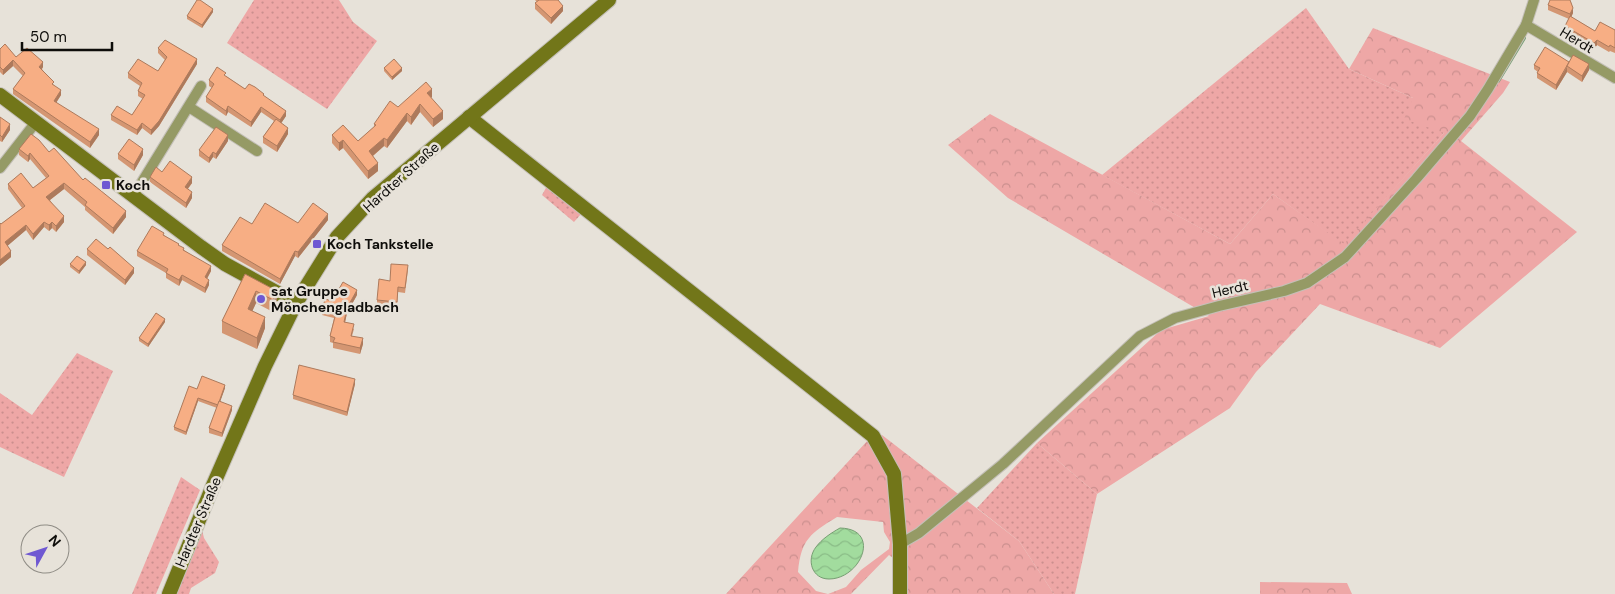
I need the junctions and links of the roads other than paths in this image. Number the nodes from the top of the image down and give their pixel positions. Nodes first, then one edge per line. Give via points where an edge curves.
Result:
1 (609, 0) edge
2 (1534, 0) edge
3 (1526, 24) junction
4 (1615, 78) edge
5 (201, 86) dead end
6 (0, 95) edge
7 (189, 107) junction
8 (469, 117) junction
9 (36, 122) junction
10 (257, 151) dead end
11 (0, 168) edge
12 (134, 195) junction
13 (296, 303) junction
14 (900, 544) junction
15 (168, 594) edge
16 (900, 594) edge

1 - 8 street, Hardter Straße
2 - 3 street, Herdt
3 - 4 street, Herdt
3 - 14 street, Herdt via 1470,116 1345,257 1307,283 1175,318 1140,336 1003,464
5 - 7 street
6 - 9 street
7 - 10 street
7 - 12 street
8 - 13 street, Hardter Straße via 373,198 337,237
8 - 14 street via 873,436 894,474
9 - 11 street
9 - 12 street
12 - 13 street via 225,264
13 - 15 street, Hardter Straße via 265,366
14 - 16 street

